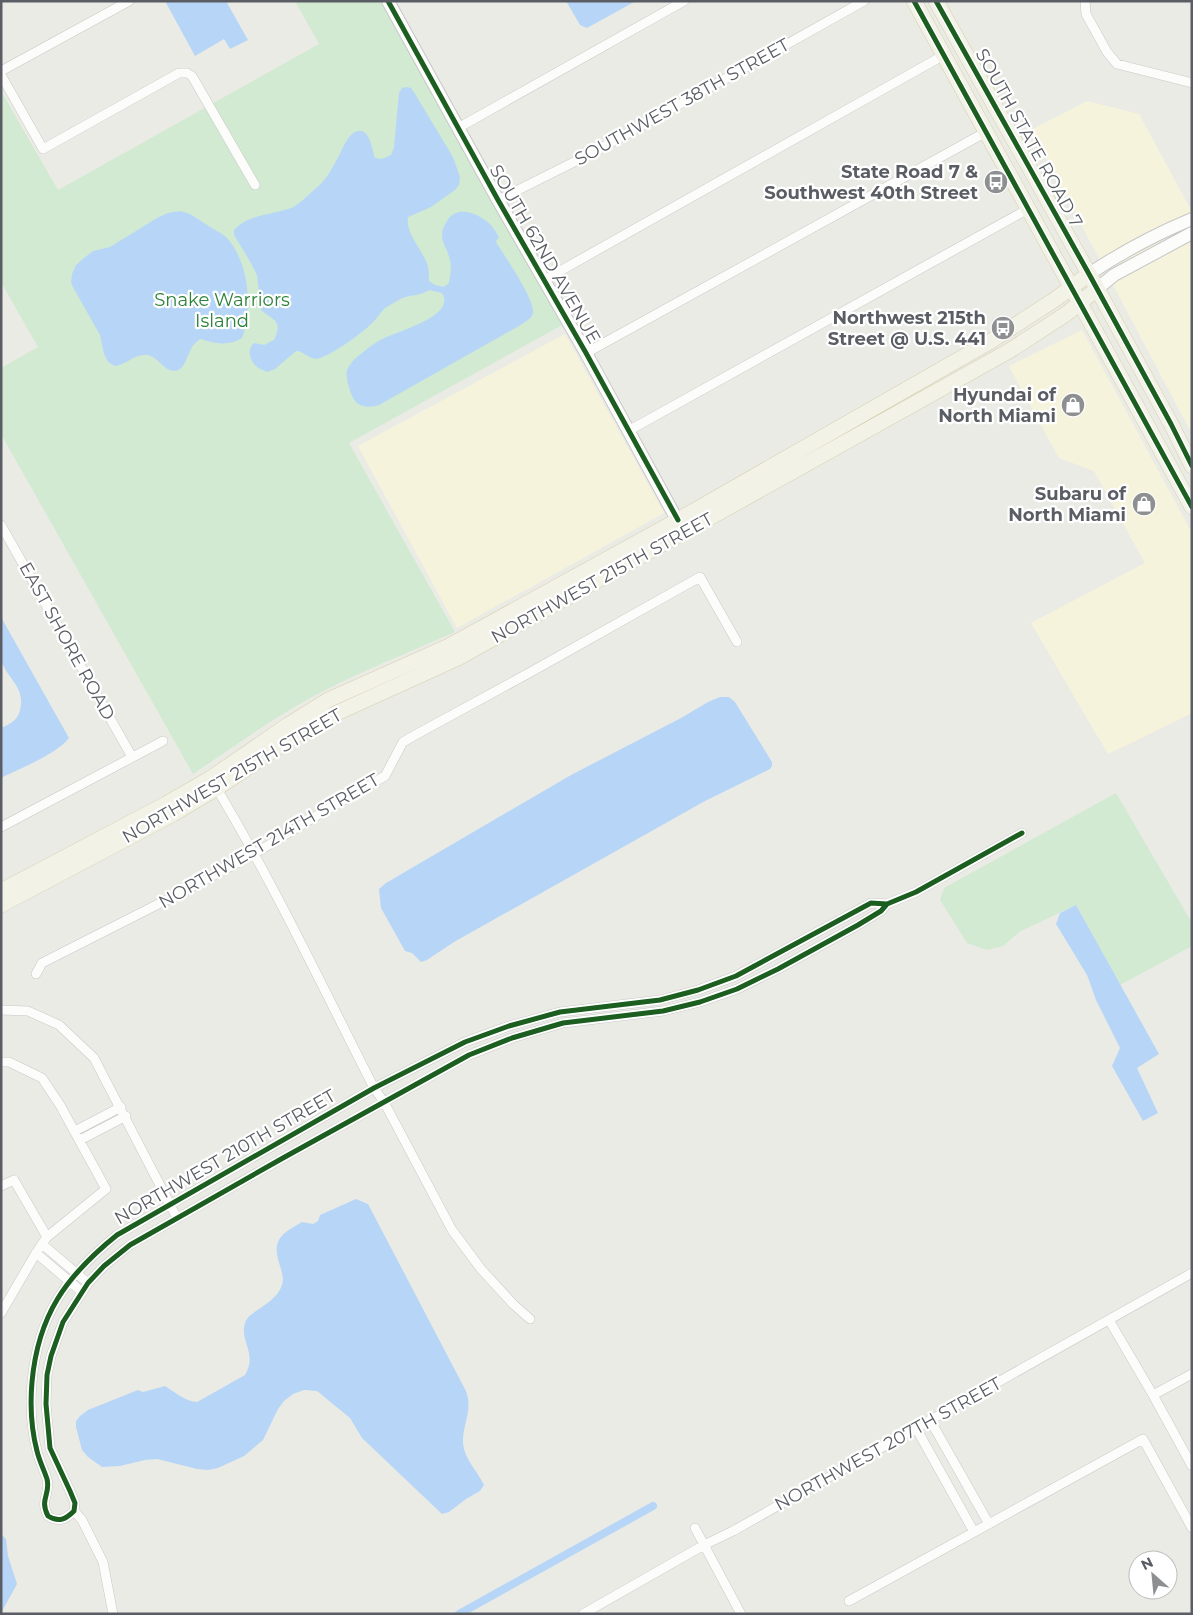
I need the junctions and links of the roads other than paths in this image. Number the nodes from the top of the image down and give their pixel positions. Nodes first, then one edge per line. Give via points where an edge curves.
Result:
1 (129, 1) edge
2 (388, 1) edge
3 (684, 1) edge
4 (864, 1) edge
5 (914, 1) edge
6 (936, 1) edge
7 (1085, 1) edge
8 (944, 55) junction
9 (1, 71) edge
10 (1, 75) edge
11 (1192, 83) edge
12 (458, 128) junction
13 (986, 132) junction
14 (255, 185) dead end
15 (498, 200) junction
16 (1028, 209) junction
17 (1192, 219) edge
18 (1192, 233) edge
19 (1089, 274) junction
20 (544, 280) junction
21 (1072, 287) junction
22 (1097, 289) junction
23 (1080, 303) junction
24 (586, 353) junction
25 (908, 388) junction
26 (916, 403) junction
27 (628, 431) junction
28 (1192, 466) edge
29 (1192, 507) edge
30 (1, 526) edge
31 (681, 526) junction
32 (737, 642) dead end
33 (163, 741) dead end
34 (132, 758) junction
35 (214, 783) junction
36 (1, 826) edge
37 (1022, 833) dead end
38 (254, 854) junction
39 (1, 891) edge
40 (887, 904) junction
41 (1, 905) edge
42 (36, 974) dead end
43 (1, 1010) edge
44 (1, 1062) edge
45 (374, 1088) junction
46 (384, 1102) junction
47 (121, 1107) junction
48 (126, 1116) junction
49 (75, 1131) junction
50 (80, 1140) junction
51 (1, 1186) edge
52 (170, 1205) junction
53 (177, 1218) junction
54 (44, 1241) junction
55 (36, 1253) junction
56 (76, 1273) junction
57 (1192, 1273) edge
58 (69, 1282) junction
59 (88, 1283) junction
60 (82, 1292) junction
61 (2, 1309) edge
62 (530, 1319) dead end
63 (1109, 1320) junction
64 (1192, 1374) edge
65 (1153, 1395) junction
66 (930, 1420) junction
67 (916, 1428) junction
68 (1192, 1466) edge
69 (963, 1479) junction
70 (949, 1487) junction
71 (973, 1496) junction
72 (958, 1504) junction
73 (74, 1511) junction
74 (989, 1524) junction
75 (696, 1528) dead end
76 (1192, 1528) edge
77 (974, 1532) junction
78 (704, 1545) junction
79 (849, 1601) dead end
80 (113, 1614) edge
81 (583, 1614) edge
82 (741, 1614) edge

1 - 9 street
2 - 12 street, SOUTH 62ND AVENUE
3 - 12 street
4 - 15 street, SOUTHWEST 38TH STREET via 596,151
5 - 8 main road, SOUTH STATE ROAD 7
6 - 19 main road, SOUTH STATE ROAD 7
7 - 11 street via 1086,14 1117,64
8 - 13 main road, SOUTH STATE ROAD 7
8 - 20 street
10 - 14 street via 43,149 179,73 187,73 208,102
12 - 15 street, SOUTH 62ND AVENUE
13 - 16 main road, SOUTH STATE ROAD 7
13 - 24 street
15 - 20 street, SOUTH 62ND AVENUE
16 - 21 main road, SOUTH STATE ROAD 7
16 - 27 street
17 - 19 street, NORTHWEST 215TH STREET via 1159,233
18 - 22 street, NORTHWEST 215TH STREET via 1114,275
19 - 21 main road, NORTHWEST 215TH STREET
19 - 22 main road, SOUTH STATE ROAD 7
20 - 24 street, SOUTH 62ND AVENUE
21 - 23 main road, SOUTH STATE ROAD 7
21 - 25 main road, NORTHWEST 215TH STREET via 991,341
22 - 23 main road, NORTHWEST 215TH STREET
22 - 28 main road, SOUTH STATE ROAD 7
23 - 26 main road, NORTHWEST 215TH STREET via 1022,343
23 - 29 main road, SOUTH STATE ROAD 7
24 - 27 street, SOUTH 62ND AVENUE
25 - 26 main road
25 - 31 main road, NORTHWEST 215TH STREET
26 - 31 main road, NORTHWEST 215TH STREET
27 - 31 street, SOUTH 62ND AVENUE
30 - 34 street, EAST SHORE ROAD
31 - 35 main road, NORTHWEST 215TH STREET via 449,646 328,700 288,724
32 - 38 street, NORTHWEST 214TH STREET via 700,577 403,742 385,776
33 - 34 street
34 - 36 street
35 - 38 street
35 - 39 main road, NORTHWEST 215TH STREET via 166,804
35 - 41 main road, NORTHWEST 215TH STREET via 172,814
37 - 40 street, NORTHWEST 210TH STREET via 916,892
38 - 42 street, NORTHWEST 214TH STREET via 42,963
38 - 45 street
40 - 45 street, NORTHWEST 210TH STREET via 872,902 736,976 698,990 660,1000 560,1012 509,1026 465,1042
40 - 46 street, NORTHWEST 210TH STREET via 858,925 737,989 663,1011 563,1023 512,1038 469,1055
43 - 47 street via 28,1011 59,1025 94,1058
44 - 49 street via 9,1062 42,1078
45 - 46 street
45 - 52 street, NORTHWEST 210TH STREET
46 - 53 street, NORTHWEST 210TH STREET
46 - 62 street via 452,1230 481,1269
47 - 48 street
47 - 49 street
48 - 50 street
48 - 52 street
49 - 50 street
50 - 54 street via 106,1190
51 - 54 street via 14,1180
52 - 53 street
52 - 56 street, NORTHWEST 210TH STREET via 117,1235
53 - 59 street, NORTHWEST 210TH STREET via 130,1245
54 - 55 street
54 - 56 street
55 - 58 street
55 - 61 street
56 - 58 street, NORTHWEST 210TH STREET
56 - 59 street
57 - 63 street, NORTHWEST 207TH STREET
58 - 60 street
58 - 73 street, NORTHWEST 210TH STREET via 50,1311 37,1347 31,1398 37,1451 48,1482 45,1509 48,1516 60,1520
59 - 60 street, NORTHWEST 210TH STREET
60 - 73 street, NORTHWEST 210TH STREET via 63,1322 47,1375 50,1448 70,1491
63 - 65 street
63 - 66 street, NORTHWEST 207TH STREET
64 - 65 street
65 - 68 street
66 - 67 street, NORTHWEST 207TH STREET
66 - 69 street
67 - 70 street
67 - 78 street, NORTHWEST 207TH STREET
69 - 70 street
69 - 71 street
70 - 72 street
71 - 72 street
71 - 74 street
72 - 77 street
73 - 80 street via 82,1520 103,1562
74 - 76 street via 1143,1439
74 - 77 street
75 - 78 street
77 - 79 street
78 - 81 street, NORTHWEST 207TH STREET
78 - 82 street

